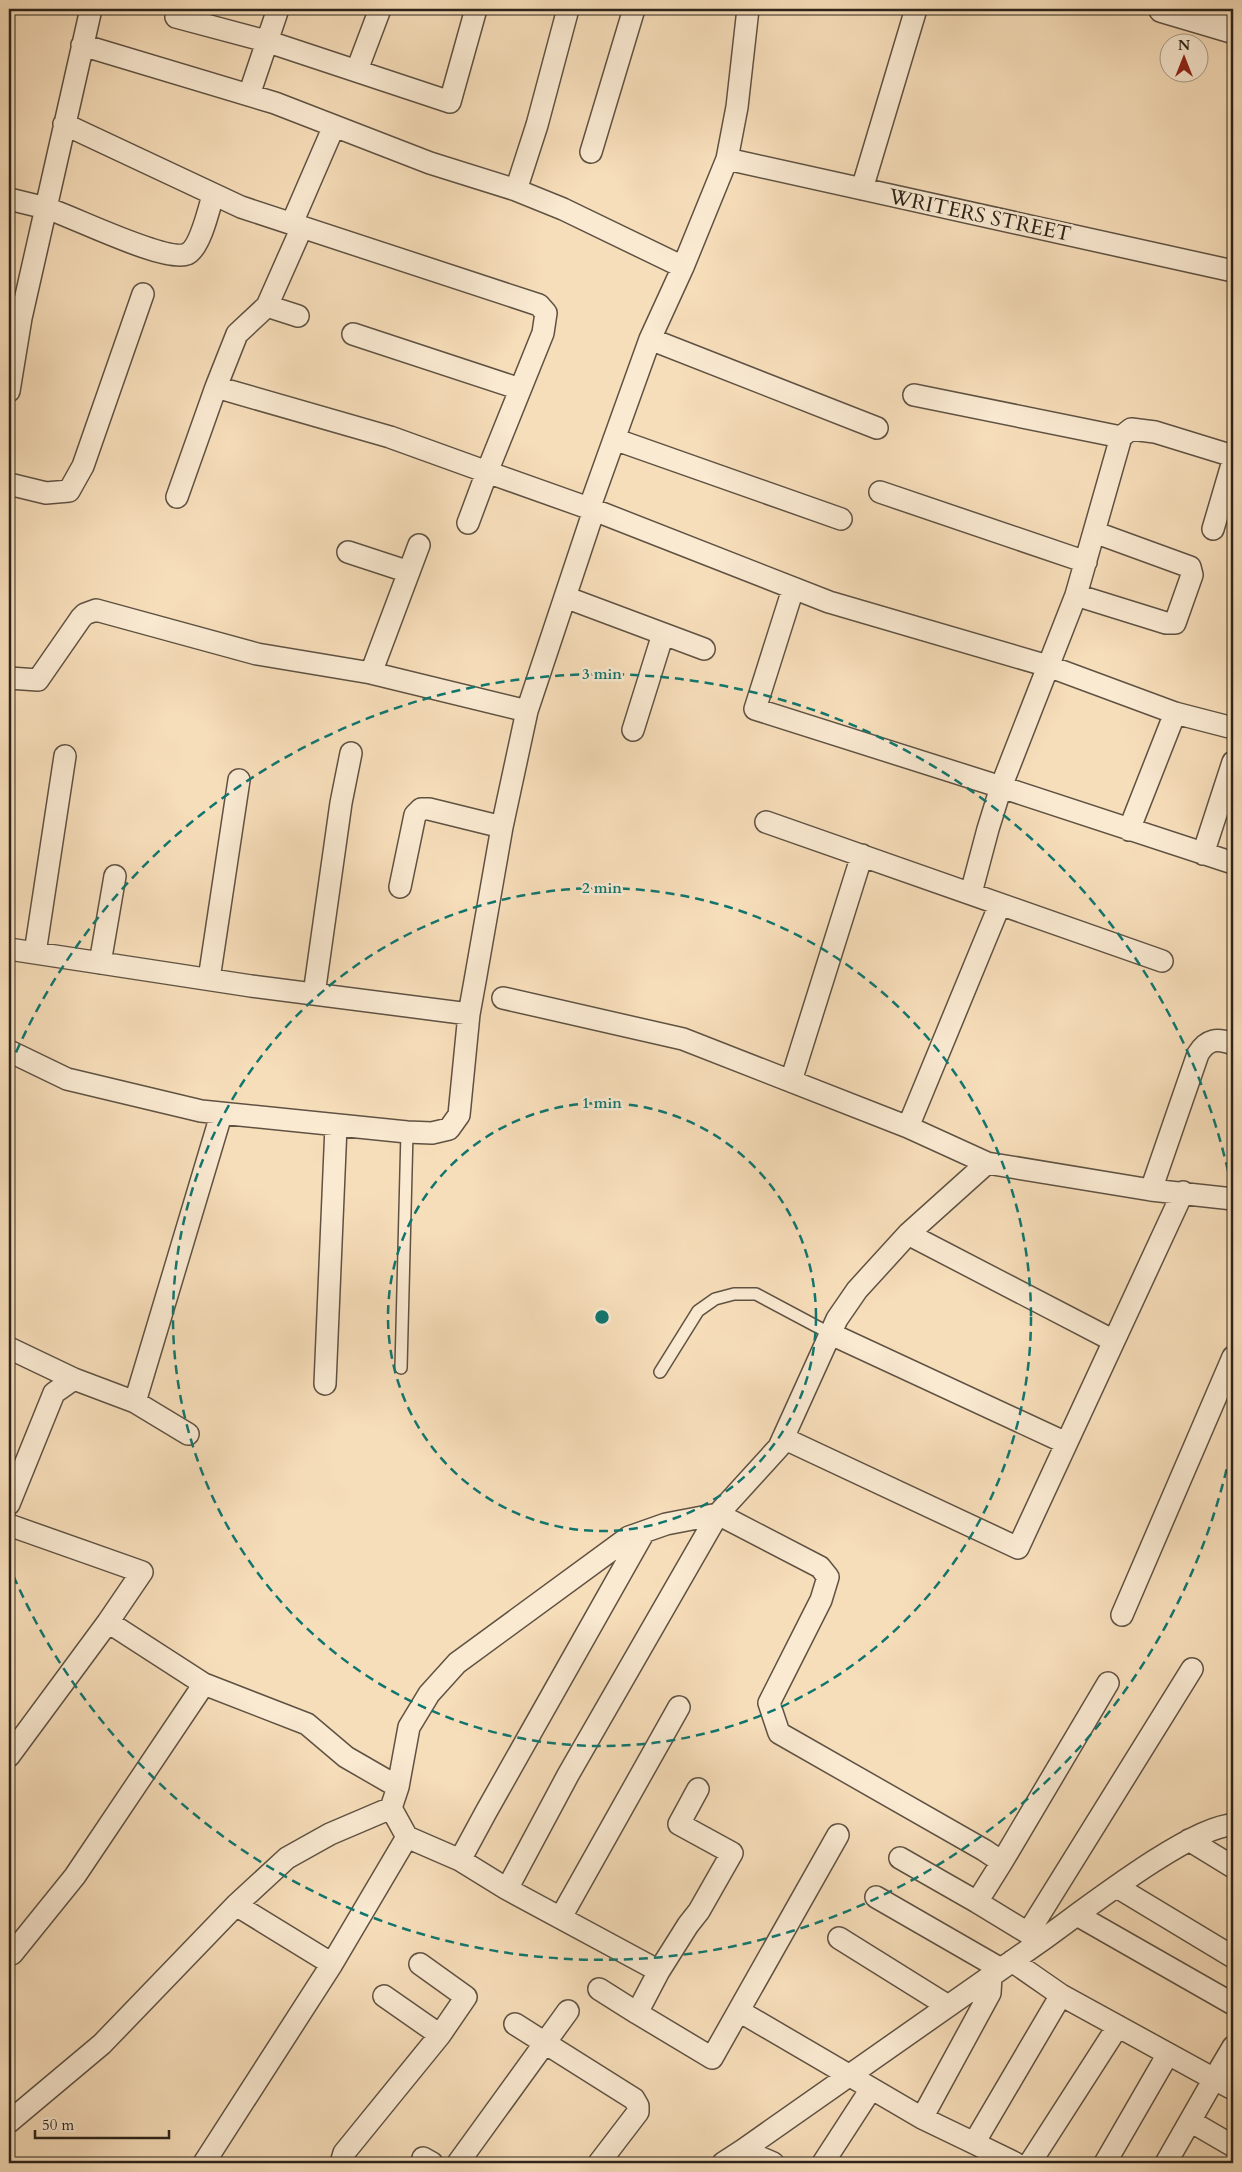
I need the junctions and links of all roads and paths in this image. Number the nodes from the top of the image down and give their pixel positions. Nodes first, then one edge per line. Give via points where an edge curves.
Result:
1 (91, 9) edge
2 (180, 9) edge
3 (278, 9) edge
4 (380, 9) edge
5 (476, 9) edge
6 (568, 9) edge
7 (634, 9) edge
8 (748, 9) edge
9 (916, 9) edge
10 (1162, 9) edge
11 (1233, 30) edge
12 (266, 41) junction
13 (82, 45) junction
14 (356, 70) junction
15 (249, 95) junction
16 (64, 124) junction
17 (334, 126) junction
18 (591, 152) dead end
19 (727, 159) junction
20 (862, 189) junction
21 (516, 190) junction
22 (213, 195) junction
23 (9, 199) edge
24 (47, 209) junction
25 (297, 225) junction
26 (683, 267) junction
27 (1233, 271) edge
28 (143, 294) dead end
29 (267, 306) junction
30 (298, 316) dead end
31 (353, 334) dead end
32 (650, 339) junction
33 (216, 387) junction
34 (520, 389) junction
35 (9, 391) edge
36 (914, 395) dead end
37 (877, 428) dead end
38 (1121, 437) junction
39 (614, 440) junction
40 (1233, 456) edge
41 (1233, 461) edge
42 (487, 472) junction
43 (9, 484) edge
44 (880, 492) dead end
45 (177, 497) dead end
46 (591, 509) junction
47 (841, 519) dead end
48 (468, 523) dead end
49 (1213, 529) dead end
50 (1094, 532) junction
51 (419, 545) dead end
52 (348, 552) dead end
53 (1086, 562) junction
54 (409, 572) junction
55 (793, 589) junction
56 (1076, 595) junction
57 (565, 597) junction
58 (662, 634) junction
59 (704, 649) dead end
60 (1048, 666) junction
61 (371, 673) junction
62 (9, 678) edge
63 (526, 711) junction
64 (1175, 713) junction
65 (1233, 728) edge
66 (634, 730) dead end
67 (351, 753) dead end
68 (65, 756) dead end
69 (1233, 762) edge
70 (239, 780) dead end
71 (1001, 787) junction
72 (766, 822) dead end
73 (502, 827) junction
74 (1130, 830) junction
75 (1203, 854) junction
76 (862, 855) junction
77 (1233, 863) edge
78 (115, 876) dead end
79 (400, 887) dead end
80 (971, 894) junction
81 (1000, 904) junction
82 (9, 949) edge
83 (36, 953) junction
84 (1162, 961) dead end
85 (100, 962) junction
86 (209, 979) junction
87 (314, 994) junction
88 (503, 998) dead end
89 (469, 1014) junction
90 (1233, 1044) edge
91 (9, 1051) edge
92 (791, 1081) junction
93 (221, 1115) junction
94 (336, 1126) junction
95 (908, 1127) junction
96 (406, 1132) junction
97 (987, 1163) junction
98 (1151, 1190) junction
99 (1183, 1192) junction
100 (1233, 1199) edge
101 (908, 1234) junction
102 (831, 1334) junction
103 (1114, 1341) junction
104 (9, 1348) edge
105 (1233, 1357) edge
106 (401, 1368) dead end
107 (660, 1372) dead end
108 (74, 1379) junction
109 (325, 1384) dead end
110 (135, 1402) junction
111 (188, 1434) dead end
112 (783, 1438) junction
113 (1066, 1443) junction
114 (9, 1504) edge
115 (718, 1514) junction
116 (9, 1525) edge
117 (644, 1532) junction
118 (1122, 1615) dead end
119 (108, 1622) junction
120 (1192, 1669) dead end
121 (1108, 1683) dead end
122 (204, 1684) junction
123 (679, 1707) dead end
124 (9, 1756) edge
125 (398, 1787) junction
126 (698, 1789) dead end
127 (391, 1808) junction
128 (1233, 1825) edge
129 (838, 1835) dead end
130 (407, 1837) junction
131 (1189, 1840) junction
132 (900, 1858) dead end
133 (460, 1860) junction
134 (1002, 1862) junction
135 (1233, 1867) edge
136 (1117, 1887) junction
137 (507, 1889) junction
138 (876, 1897) dead end
139 (977, 1902) junction
140 (236, 1905) junction
141 (1077, 1915) junction
142 (561, 1917) junction
143 (1035, 1937) junction
144 (839, 1938) dead end
145 (9, 1952) edge
146 (1233, 1957) edge
147 (332, 1964) junction
148 (420, 1964) dead end
149 (1001, 1969) junction
150 (659, 1971) junction
151 (599, 1989) dead end
152 (1061, 1994) junction
153 (384, 1996) dead end
154 (1233, 2004) edge
155 (948, 2006) junction
156 (568, 2011) dead end
157 (739, 2011) junction
158 (637, 2013) junction
159 (515, 2024) dead end
160 (1118, 2026) junction
161 (440, 2034) junction
162 (547, 2043) junction
163 (1233, 2047) edge
164 (1168, 2054) junction
165 (847, 2076) junction
166 (1214, 2079) junction
167 (871, 2089) junction
168 (1233, 2089) edge
169 (922, 2118) junction
170 (1190, 2121) junction
171 (9, 2122) edge
172 (974, 2143) junction
173 (1233, 2146) edge
174 (743, 2150) junction
175 (204, 2163) edge
176 (341, 2163) edge
177 (458, 2163) edge
178 (599, 2163) edge
179 (724, 2163) edge
180 (774, 2163) edge
181 (823, 2163) edge
182 (1015, 2163) edge
183 (1030, 2163) edge
184 (1105, 2163) edge
185 (1166, 2163) edge

1 - 13 street
2 - 12 street via 176,17
3 - 12 street
4 - 14 street
5 - 14 street via 450,102
6 - 21 street
7 - 18 street
8 - 19 street via 738,107
9 - 20 street
10 - 11 street
12 - 14 street
12 - 15 street
13 - 15 street
13 - 16 street
15 - 17 street
16 - 22 street
16 - 24 street
17 - 21 street via 430,163
17 - 25 street
19 - 20 street, WRITERS STREET
19 - 26 street
20 - 27 street, WRITERS STREET
21 - 26 street
22 - 24 street via 198,241 186,254 157,251
22 - 25 street
23 - 24 street
24 - 35 street via 21,318
25 - 29 street
25 - 34 street via 539,305 546,314 542,333
26 - 32 street
28 - 43 street via 83,466 69,491 46,493
29 - 30 street
29 - 33 street via 237,334
31 - 34 street
32 - 37 street
32 - 39 street
33 - 42 street via 390,437
33 - 45 street
34 - 42 street
36 - 38 street
38 - 40 street via 1131,429 1155,432
38 - 50 street
39 - 46 street
39 - 47 street
41 - 49 street
42 - 46 street
42 - 48 street
44 - 53 street
46 - 55 street
46 - 57 street
50 - 53 street
50 - 56 street via 1188,565 1192,575 1177,620 1172,624
51 - 54 street
52 - 54 street
53 - 56 street
54 - 61 street
55 - 60 street
55 - 71 street via 755,709
56 - 60 street
57 - 58 street
57 - 63 street
58 - 59 street
58 - 66 street
60 - 64 street
60 - 71 street
61 - 62 street via 257,654 96,610 81,618 38,680
61 - 63 street
63 - 73 street
64 - 65 street
64 - 74 street
67 - 87 street
68 - 83 street
69 - 75 street
70 - 86 street
71 - 74 street
71 - 80 street
72 - 76 street
73 - 79 street via 429,809 419,811 414,819
73 - 89 street
74 - 75 street
75 - 77 street
76 - 80 street
76 - 92 street
78 - 85 street
80 - 81 street
81 - 84 street
81 - 95 street
82 - 83 street
83 - 85 street
85 - 86 street
86 - 87 street
87 - 89 street
88 - 92 street via 684,1039
89 - 96 street via 459,1115 449,1128 432,1133
90 - 98 street via 1211,1040 1198,1054
91 - 93 street via 66,1079
92 - 95 street
93 - 94 street
93 - 110 street
94 - 96 street
94 - 109 street
95 - 97 street
96 - 106 lane
97 - 98 street
97 - 101 street
98 - 99 street
99 - 100 street
99 - 103 street
101 - 102 street via 857,1290
101 - 103 street
102 - 107 lane via 756,1294 734,1294 715,1299 698,1311
102 - 112 street
102 - 113 street
103 - 113 street
104 - 108 street
105 - 118 street
108 - 110 street
108 - 114 street via 54,1393
110 - 111 street
112 - 113 street via 1018,1548
112 - 115 street via 779,1447
115 - 117 street via 666,1524
115 - 134 street via 820,1568 828,1577 821,1600 769,1703 779,1733
115 - 137 street via 568,1775
116 - 119 street via 142,1572
117 - 125 street via 628,1537 457,1663 429,1694 409,1728
117 - 133 street
119 - 122 street
119 - 124 street
120 - 143 street
121 - 134 street
122 - 125 street via 307,1724 346,1757
122 - 145 street via 75,1876 12,1954
123 - 142 street
125 - 127 street
126 - 150 street via 679,1824 732,1853
127 - 130 street
127 - 140 street via 330,1834 287,1858
128 - 131 street
129 - 157 street
130 - 133 street
130 - 147 street
131 - 135 street
131 - 136 street
132 - 139 street
133 - 137 street
134 - 139 street
136 - 141 street
136 - 146 street
137 - 142 street
138 - 149 street
139 - 143 street
140 - 147 street
140 - 171 street via 102,2044
141 - 143 street
141 - 154 street
142 - 150 street
143 - 149 street
144 - 155 street
147 - 175 street
148 - 161 street via 466,1997
149 - 152 street
149 - 155 street
149 - 169 street
150 - 158 street
151 - 158 street
152 - 160 street
152 - 172 street
153 - 161 street
155 - 165 street
156 - 162 street
157 - 158 street via 712,2058
157 - 165 street
159 - 162 street
160 - 164 street
160 - 183 street
161 - 176 street via 344,2153
162 - 177 street
162 - 178 street via 634,2099 638,2106 638,2112
163 - 166 street
164 - 166 street
164 - 184 street
165 - 167 street
165 - 174 street
166 - 168 street
166 - 170 street
167 - 169 street
167 - 181 street
169 - 172 street
170 - 173 street
170 - 185 street
172 - 182 street
174 - 179 street
174 - 180 street

